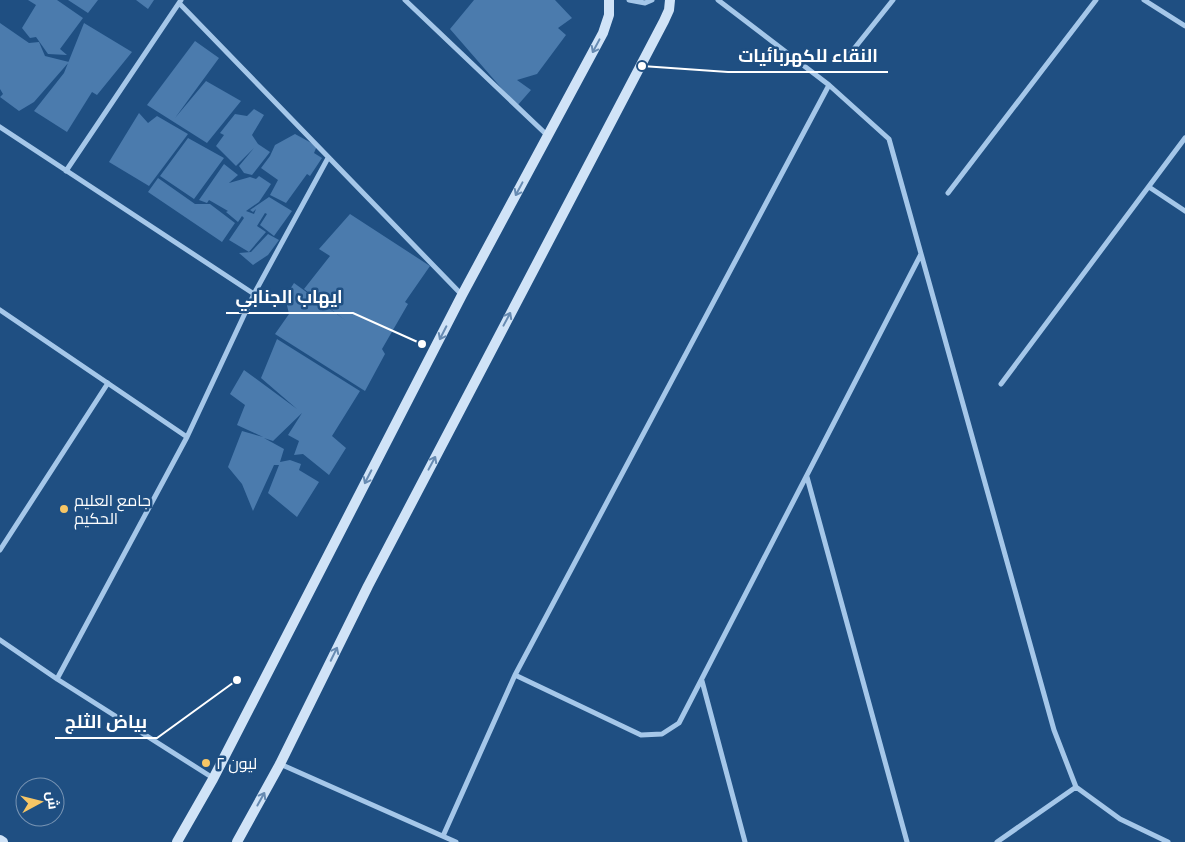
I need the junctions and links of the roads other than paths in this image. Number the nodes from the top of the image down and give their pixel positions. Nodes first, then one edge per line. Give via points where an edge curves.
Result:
1 (405, 0) edge
2 (609, 0) edge
3 (629, 0) edge
4 (652, 0) edge
5 (670, 0) edge
6 (718, 0) edge
7 (893, 0) edge
8 (1096, 0) edge
9 (1144, 0) edge
10 (180, 2) edge
11 (1185, 26) edge
12 (849, 54) dead end
13 (829, 85) junction
14 (0, 127) edge
15 (548, 136) junction
16 (1185, 138) edge
17 (328, 158) junction
18 (66, 171) junction
19 (1149, 187) junction
20 (948, 193) dead end
21 (1185, 211) edge
22 (922, 253) junction
23 (254, 294) junction
24 (462, 295) junction
25 (0, 310) edge
26 (108, 384) junction
27 (1001, 384) dead end
28 (187, 437) junction
29 (806, 477) junction
30 (0, 550) edge
31 (0, 640) edge
32 (515, 675) junction
33 (57, 680) junction
34 (702, 681) junction
35 (280, 764) junction
36 (213, 779) junction
37 (1076, 787) junction
38 (443, 836) junction
39 (0, 840) edge
40 (4, 842) edge
41 (176, 842) edge
42 (237, 842) edge
43 (456, 842) edge
44 (745, 842) edge
45 (907, 842) edge
46 (997, 842) edge
47 (1168, 842) edge

1 - 15 street
2 -> 15 main road via 609,15 603,33
3 - 4 street via 644,3
35 -> 5 main road via 368,586 664,20
6 - 13 street
7 - 12 street
8 - 20 street
9 - 11 street
10 - 17 street
10 - 18 street
13 - 22 street via 889,139
13 - 32 street
14 - 18 street
15 -> 24 main road
16 - 19 street
17 - 23 street
17 - 24 street
18 - 23 street
19 - 21 street
19 - 27 street
22 - 29 street
22 - 37 street via 1054,730
23 - 28 street
24 -> 36 main road
25 - 26 street
26 - 28 street
26 - 30 street
28 - 33 street
29 - 34 street
29 - 45 street
31 - 33 street
32 - 34 street via 630,731 652,736 679,723
32 - 38 street
33 - 36 street
34 - 44 street
35 - 38 street
42 -> 35 main road
36 - 41 main road
37 - 46 street
37 - 47 street via 1120,818
38 - 43 street
39 - 40 main road

